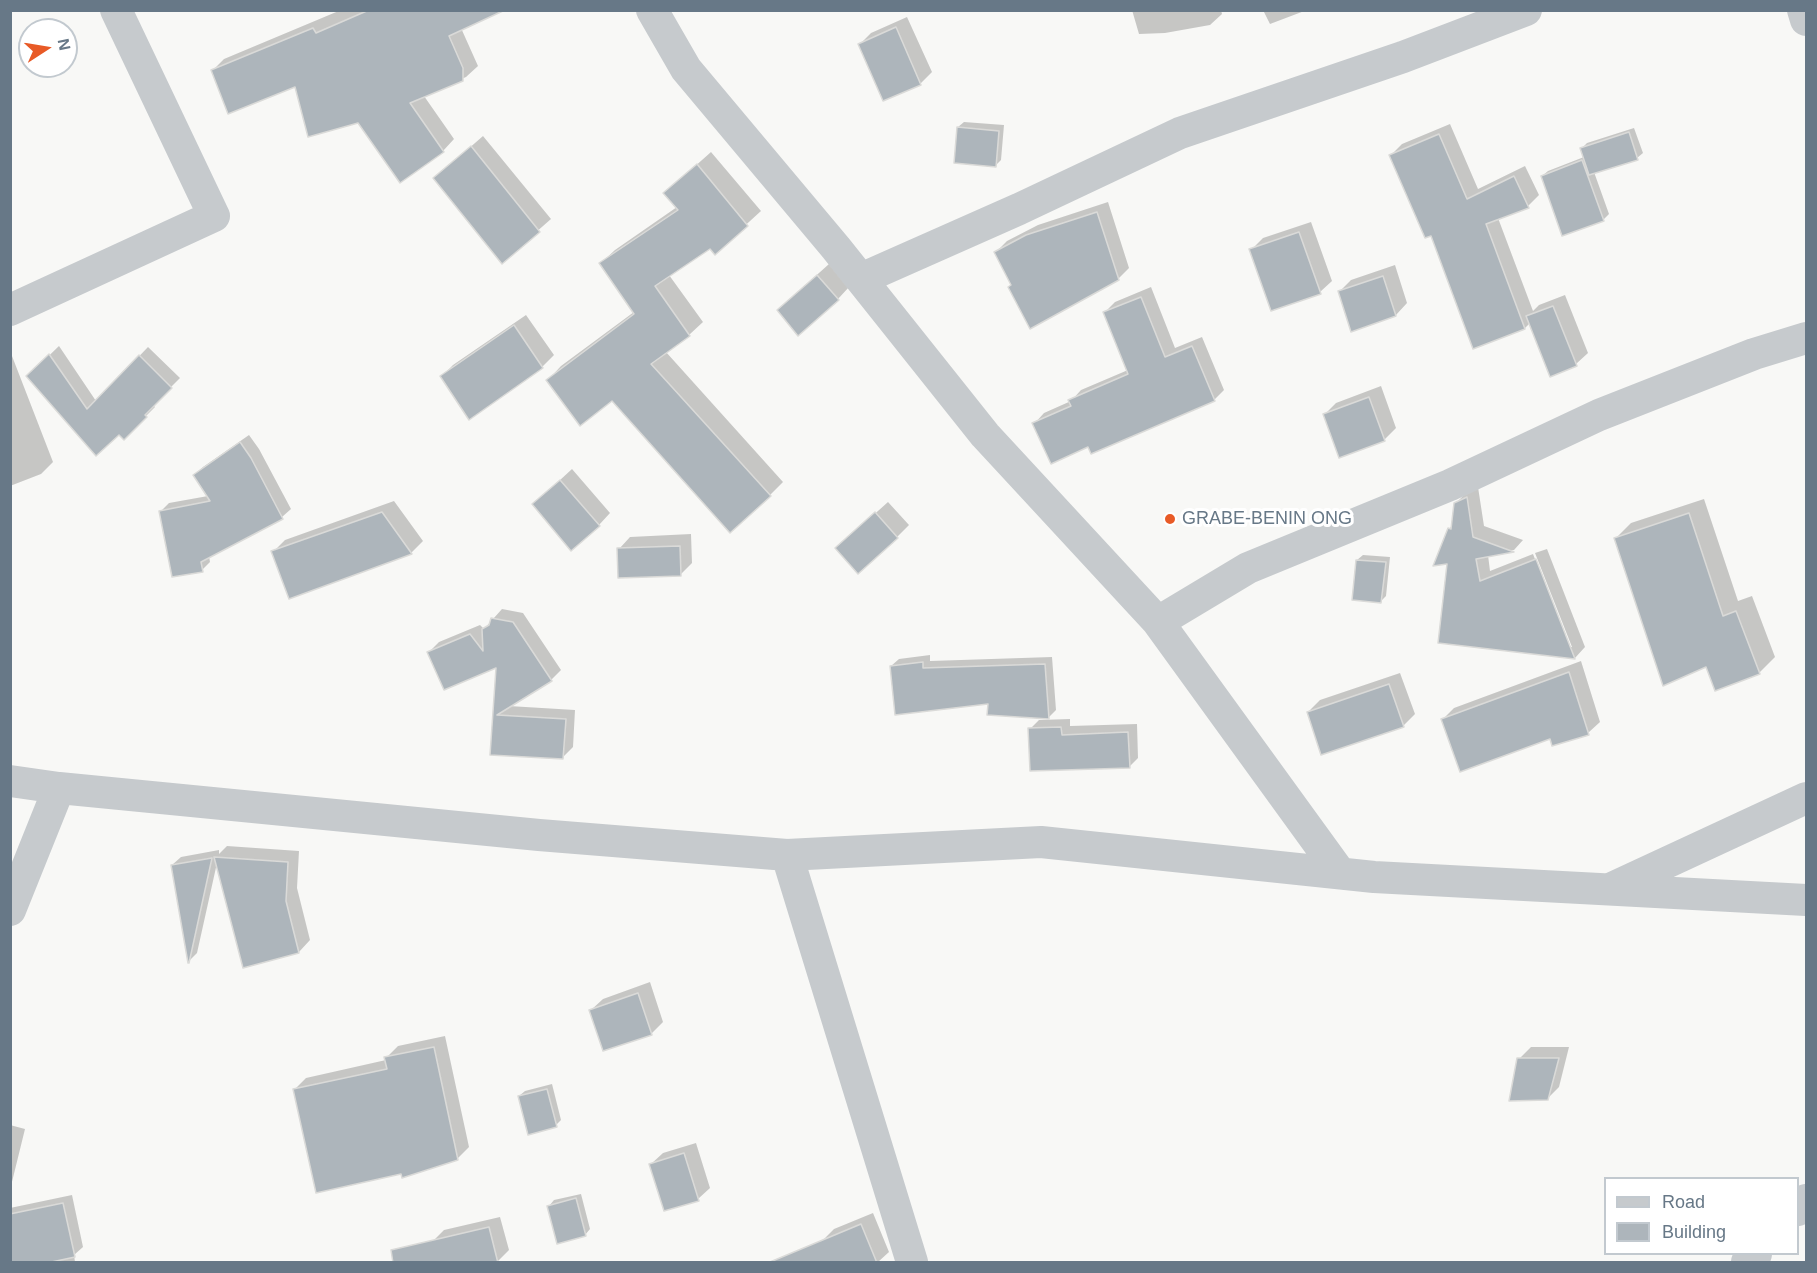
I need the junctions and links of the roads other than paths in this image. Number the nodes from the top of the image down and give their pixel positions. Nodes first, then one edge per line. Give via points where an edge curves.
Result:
1 (116, 10) edge
2 (652, 10) edge
3 (1526, 10) edge
4 (1803, 10) edge
5 (1806, 20) edge
6 (861, 279) junction
7 (10, 310) edge
8 (1806, 338) edge
9 (1158, 622) junction
10 (10, 781) edge
11 (59, 788) junction
12 (1806, 798) edge
13 (787, 855) junction
14 (1340, 873) junction
15 (1609, 890) junction
16 (1806, 900) edge
17 (10, 910) edge
18 (912, 1263) edge

1 - 7 street via 214,216
2 - 6 street via 686,69
3 - 6 street via 1403,57 1180,133
4 - 5 street
6 - 9 street via 985,435
8 - 9 street via 1754,354 1599,415 1450,485 1248,568
9 - 14 street
10 - 11 street
11 - 13 street
11 - 17 street
12 - 15 street
13 - 14 street via 1041,842
13 - 18 street
14 - 15 street
15 - 16 street

